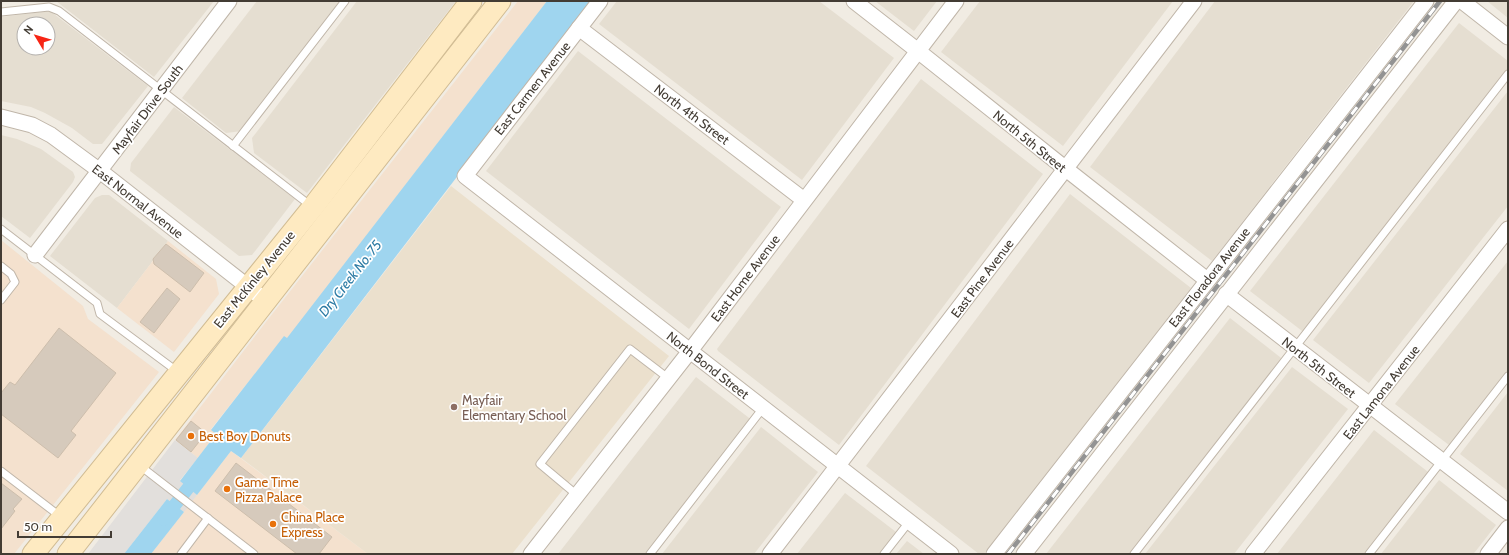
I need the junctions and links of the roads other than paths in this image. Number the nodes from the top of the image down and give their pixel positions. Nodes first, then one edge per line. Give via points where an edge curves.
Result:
1 (229, 1) edge
2 (345, 1) edge
3 (472, 1) edge
4 (500, 1) edge
5 (600, 1) edge
6 (854, 1) edge
7 (956, 1) edge
8 (1194, 1) edge
9 (1426, 1) edge
10 (1456, 1) edge
11 (1462, 1) edge
12 (1, 12) edge
13 (579, 28) junction
14 (1508, 37) edge
15 (918, 51) junction
16 (1508, 74) edge
17 (162, 90) junction
18 (1, 117) edge
19 (233, 146) junction
20 (1066, 169) junction
21 (100, 171) junction
22 (464, 176) joint
23 (804, 200) junction
24 (312, 207) junction
25 (1, 229) edge
26 (1508, 229) edge
27 (35, 254) junction
28 (1, 266) edge
29 (1207, 280) junction
30 (247, 286) junction
31 (1226, 294) junction
32 (1, 300) edge
33 (266, 301) junction
34 (1295, 348) junction
35 (690, 351) junction
36 (178, 373) junction
37 (1508, 376) edge
38 (668, 378) junction
39 (155, 401) junction
40 (1370, 405) junction
41 (763, 408) junction
42 (1442, 461) junction
43 (138, 464) junction
44 (838, 466) junction
45 (1, 471) edge
46 (577, 495) junction
47 (1508, 512) edge
48 (61, 517) junction
49 (208, 518) junction
50 (909, 522) junction
51 (1508, 528) edge
52 (68, 553) edge
53 (33, 554) edge
54 (181, 554) edge
55 (254, 554) edge
56 (531, 554) edge
57 (650, 554) edge
58 (770, 554) edge
59 (884, 554) edge
60 (951, 554) edge
61 (994, 554) edge
62 (1024, 554) edge
63 (1134, 554) edge
64 (1253, 554) edge
65 (1369, 554) edge
66 (1488, 554) edge

1 - 17 street, Mayfair Drive South
2 - 19 lane
3 - 24 main road, East McKinley Avenue
4 - 33 main road, East McKinley Avenue
5 - 13 street, East Carmen Avenue
6 - 15 street, North 5th Street
7 - 15 street, East Home Avenue
8 - 20 street, East Pine Avenue
9 - 29 street, East Floradora Avenue
10 - 31 street, East Floradora Avenue
11 - 14 street
12 - 17 lane via 49,7 59,11
13 - 22 street, East Carmen Avenue
13 - 23 street, North 4th Street
15 - 20 street, North 5th Street
15 - 23 street, East Home Avenue
16 - 34 lane
17 - 19 lane
17 - 21 street, Mayfair Drive South
18 - 21 street, East Normal Avenue via 32,125 51,135
19 - 24 lane
20 - 29 street, North 5th Street
20 - 44 street, East Pine Avenue
21 - 27 street, Mayfair Drive South
21 - 30 street, East Normal Avenue
22 - 35 street, North Bond Street
23 - 35 street, East Home Avenue
24 - 30 main road, East McKinley Avenue
25 - 27 lane
26 - 40 street, East Lamona Avenue
27 - 36 lane via 97,303 100,314
28 - 32 lane via 11,274 15,282
29 - 61 street, East Floradora Avenue
30 - 33 street, East Normal Avenue
30 - 36 main road, East McKinley Avenue
31 - 34 street, North 5th Street
31 - 62 street, East Floradora Avenue
33 - 43 main road, East McKinley Avenue
34 - 40 street, North 5th Street
34 - 63 lane
35 - 38 street, East Home Avenue
35 - 41 street, North Bond Street
36 - 39 main road, East McKinley Avenue
37 - 42 lane
38 - 46 street, East Home Avenue
38 - 46 lane via 630,349 540,464
39 - 48 main road, East McKinley Avenue
39 - 52 main road via 132,453 71,531
40 - 42 street, North 5th Street
40 - 64 street, East Lamona Avenue
41 - 44 street, North Bond Street
41 - 57 lane
42 - 47 street, North 5th Street
42 - 65 lane
43 - 49 lane
43 - 52 main road, East McKinley Avenue
44 - 50 street, North Bond Street
44 - 58 street, East Pine Avenue
45 - 48 lane
46 - 56 street, East Home Avenue
48 - 52 main road via 65,524 62,543
48 - 53 main road, East McKinley Avenue
49 - 54 lane
49 - 55 lane
50 - 59 lane
50 - 60 street, North Bond Street
51 - 66 street

